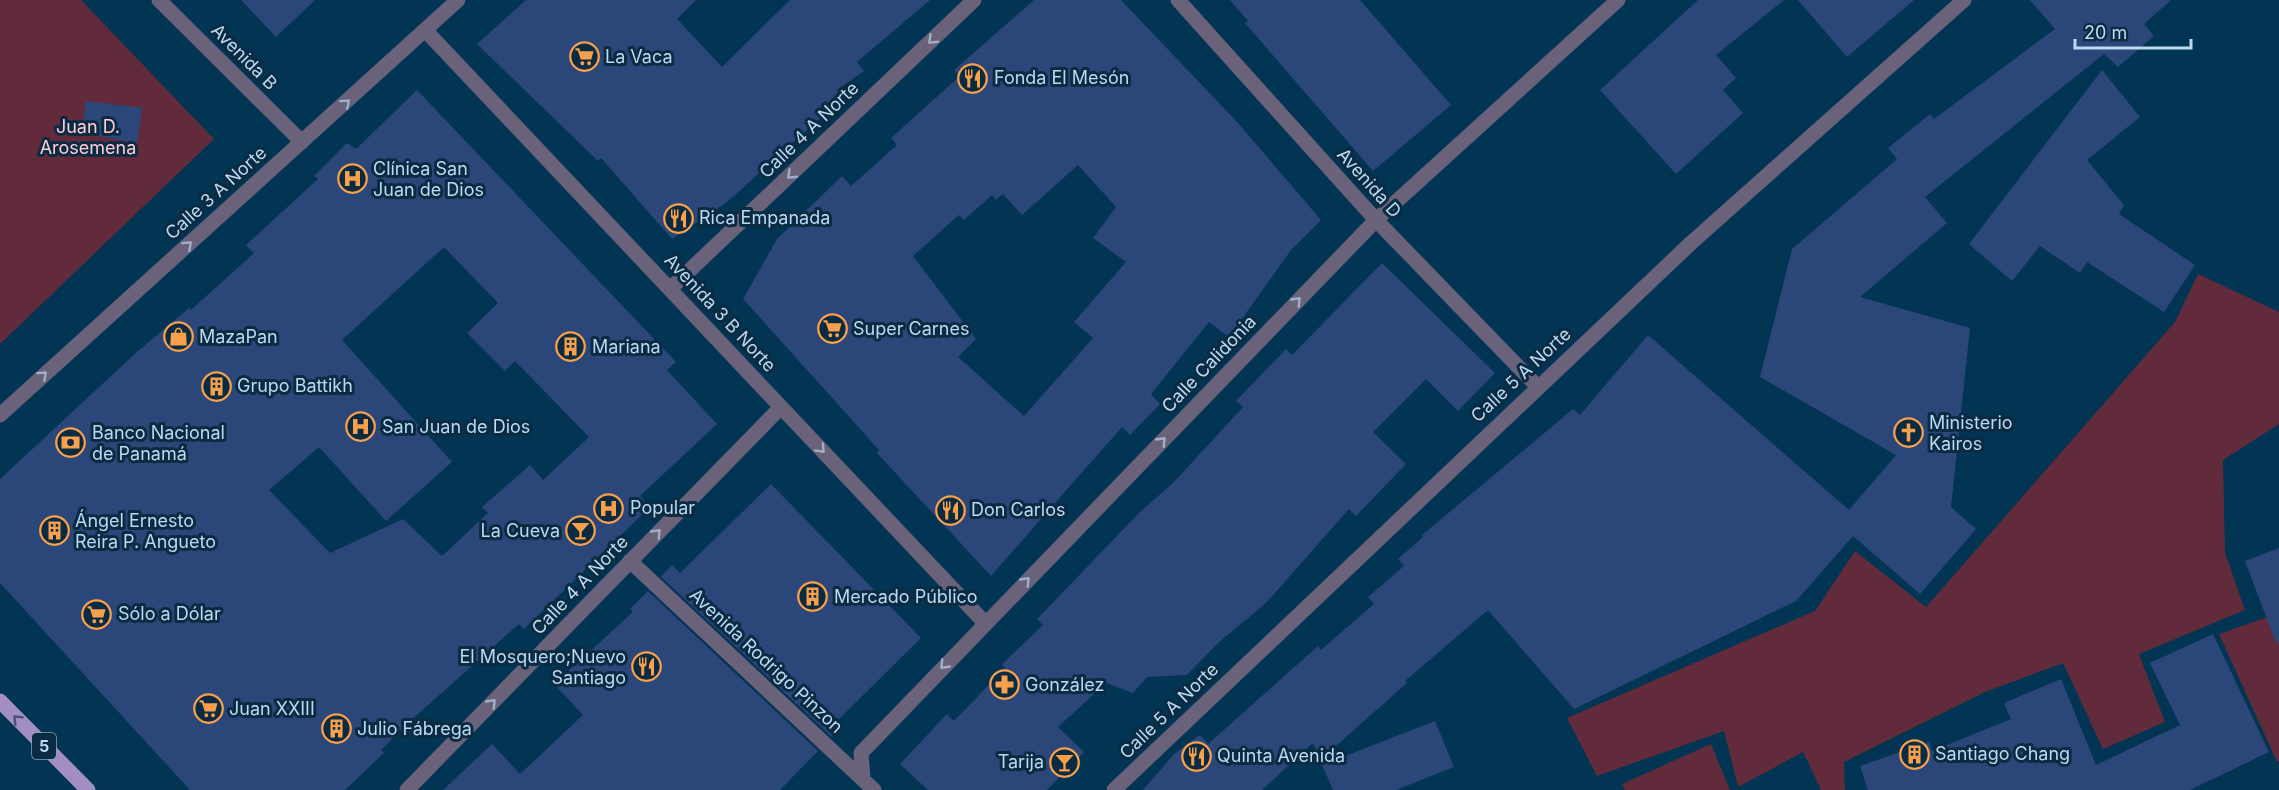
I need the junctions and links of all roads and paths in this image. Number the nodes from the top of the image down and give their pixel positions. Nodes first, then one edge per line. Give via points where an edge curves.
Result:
1 (159, 0) edge
2 (458, 0) edge
3 (974, 0) edge
4 (1178, 0) edge
5 (1618, 0) edge
6 (1964, 0) edge
7 (426, 31) junction
8 (302, 142) junction
9 (1376, 220) junction
10 (670, 289) junction
11 (1537, 386) junction
12 (781, 407) junction
13 (0, 414) edge
14 (630, 561) junction
15 (985, 623) junction
16 (0, 701) edge
17 (863, 778) junction
18 (88, 790) edge
19 (407, 790) edge
20 (874, 790) edge
21 (1114, 790) edge

1 - 8 street, Avenida B
2 - 7 street, Calle 3 A Norte
3 -> 10 street, Calle 4 A Norte
4 - 9 street, Avenida D
5 - 9 street, Calle Calidonia
6 - 11 street, Calle 5 A Norte
8 -> 7 street, Calle 3 A Norte
7 - 10 street, Avenida 3 B Norte
13 -> 8 street, Calle 3 A Norte
9 - 11 street, Avenida D
15 -> 9 street, Calle Calidonia
10 - 12 street, Avenida 3 B Norte
11 - 21 street, Calle 5 A Norte
14 -> 12 street, Calle 4 A Norte
12 -> 15 street, Avenida 3 B Norte
14 - 17 street, Avenida Rodrigo Pinzon
19 -> 14 street, Calle 4 A Norte
15 -> 17 street, Calle Calidonia via 861,753
18 -> 16 main road, 5
17 - 20 street, Avenida Rodrigo Pinzon

